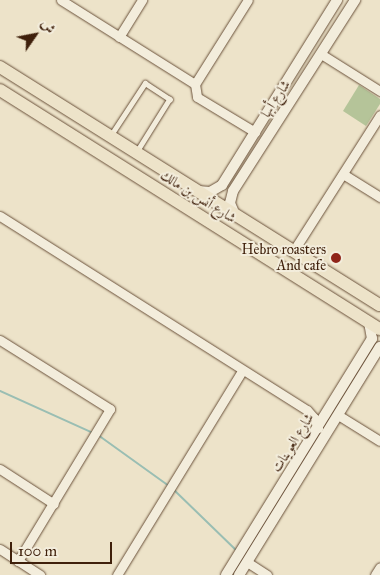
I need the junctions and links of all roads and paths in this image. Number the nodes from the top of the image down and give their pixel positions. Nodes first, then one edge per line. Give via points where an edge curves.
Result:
1 (61, 0) edge
2 (142, 0) edge
3 (248, 0) edge
4 (337, 0) edge
5 (355, 0) edge
6 (120, 37) junction
7 (321, 54) junction
8 (0, 67) edge
9 (290, 76) junction
10 (195, 84) junction
11 (302, 84) junction
12 (0, 90) edge
13 (380, 91) edge
14 (380, 115) edge
15 (254, 132) junction
16 (110, 137) junction
17 (136, 153) junction
18 (343, 174) junction
19 (228, 175) junction
20 (239, 182) junction
21 (196, 191) junction
22 (380, 197) edge
23 (235, 215) junction
24 (0, 216) edge
25 (294, 250) junction
26 (380, 304) edge
27 (374, 326) edge
28 (0, 340) edge
29 (380, 347) edge
30 (358, 363) junction
31 (368, 368) junction
32 (242, 371) junction
33 (307, 410) junction
34 (333, 414) junction
35 (318, 428) junction
36 (380, 441) edge
37 (0, 469) edge
38 (54, 504) junction
39 (0, 549) edge
40 (18, 561) junction
41 (247, 562) junction
42 (40, 575) edge
43 (117, 575) edge
44 (226, 575) edge
45 (239, 575) edge
46 (267, 575) edge

1 - 6 street
2 - 6 street
3 - 10 street
4 - 9 street, شارع أبها
5 - 7 street, شارع أبها
6 - 10 street
7 - 11 street, شارع أبها
7 - 13 street
8 - 16 main road, شارع أنس بن مالك
9 - 11 street
9 - 15 street, شارع أبها
10 - 15 street via 197,97
11 - 20 street, شارع أبها
12 - 27 main road, شارع أنس بن مالك
14 - 18 street
15 - 19 street, شارع أبها
16 - 17 main road, شارع أنس بن مالك
16 - 17 lane via 145,83 170,99
17 - 21 main road, شارع أنس بن مالك
18 - 22 street
18 - 25 street
19 - 20 street
19 - 21 street, شارع أبها via 217,189
20 - 23 street, شارع أبها via 230,196
21 - 23 main road, شارع أنس بن مالك
23 - 25 main road, شارع أنس بن مالك
24 - 32 street
25 - 26 main road, شارع أنس بن مالك
27 - 30 street, شارع العوينات via 372,339
28 - 38 street via 110,409
29 - 31 street, شارع العوينات
30 - 31 street via 368,356
30 - 34 street, شارع العوينات
31 - 34 street, شارع العوينات
32 - 33 street
32 - 43 street
33 - 34 street
33 - 35 street
34 - 35 street, شارع العوينات
34 - 36 street
34 - 41 street, شارع العوينات
35 - 44 street, شارع العوينات
37 - 38 street
38 - 40 street
39 - 40 street
40 - 42 street
41 - 45 street, شارع العوينات
41 - 46 street

